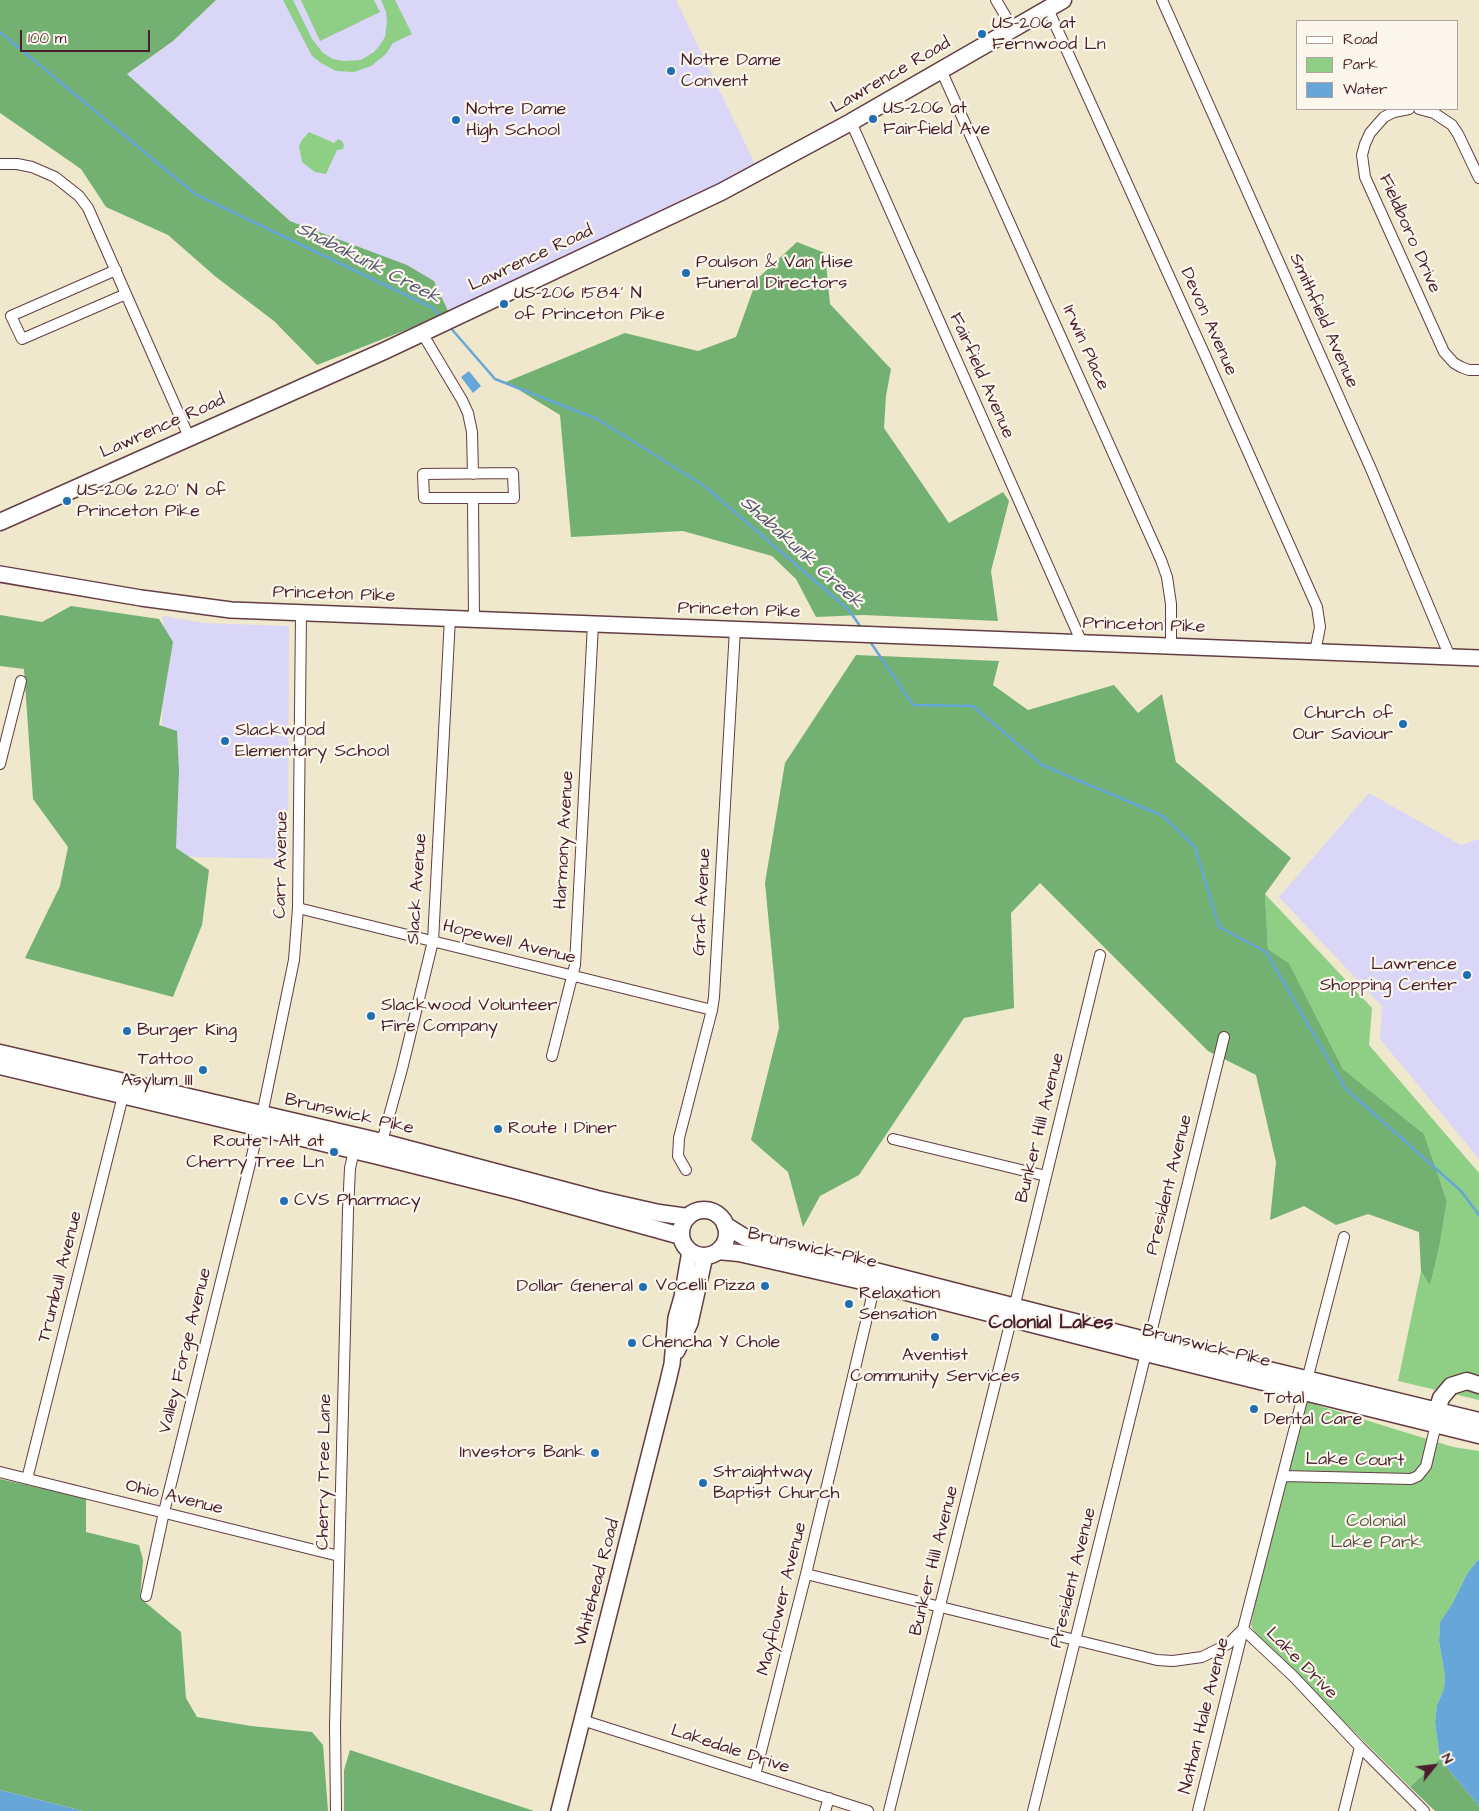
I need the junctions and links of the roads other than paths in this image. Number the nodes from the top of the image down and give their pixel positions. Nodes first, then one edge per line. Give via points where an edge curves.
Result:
1 (996, 0) edge
2 (1063, 0) edge
3 (1162, 0) edge
4 (1048, 9) junction
5 (1013, 29) junction
6 (941, 70) junction
7 (1405, 110) edge
8 (1424, 110) edge
9 (851, 122) junction
10 (0, 164) edge
11 (1479, 178) edge
12 (116, 270) junction
13 (126, 294) junction
14 (422, 333) junction
15 (1479, 370) edge
16 (189, 437) junction
17 (472, 474) junction
18 (473, 498) junction
19 (0, 522) edge
20 (0, 574) edge
21 (301, 613) junction
22 (450, 618) junction
23 (474, 619) junction
24 (593, 624) junction
25 (735, 629) junction
26 (1082, 643) junction
27 (1171, 646) junction
28 (1315, 652) junction
29 (1450, 657) junction
30 (1479, 658) edge
31 (21, 681) dead end
32 (0, 764) edge
33 (298, 908) junction
34 (432, 941) junction
35 (1100, 955) dead end
36 (572, 975) junction
37 (712, 1010) junction
38 (1224, 1037) dead end
39 (0, 1053) edge
40 (552, 1056) dead end
41 (0, 1066) edge
42 (125, 1089) junction
43 (260, 1122) junction
44 (893, 1138) dead end
45 (359, 1145) junction
46 (380, 1149) junction
47 (686, 1170) dead end
48 (1046, 1176) junction
49 (519, 1185) junction
50 (688, 1217) junction
51 (725, 1224) junction
52 (681, 1236) junction
53 (1344, 1237) dead end
54 (705, 1253) junction
55 (876, 1284) junction
56 (1013, 1314) junction
57 (1147, 1347) junction
58 (1479, 1384) edge
59 (1306, 1386) junction
60 (1437, 1418) junction
61 (1479, 1421) edge
62 (1479, 1434) edge
63 (0, 1472) edge
64 (1283, 1476) junction
65 (27, 1479) junction
66 (164, 1512) junction
67 (339, 1556) junction
68 (806, 1574) junction
69 (146, 1596) dead end
70 (940, 1606) junction
71 (1243, 1629) junction
72 (1075, 1640) junction
73 (582, 1720) junction
74 (1360, 1748) junction
75 (755, 1775) junction
76 (829, 1798) junction
77 (336, 1811) edge
78 (559, 1811) edge
79 (825, 1811) edge
80 (868, 1811) edge
81 (889, 1811) edge
82 (1033, 1811) edge
83 (1198, 1811) edge
84 (1344, 1811) edge
85 (1424, 1811) edge

1 - 5 street
2 - 4 main road, Lawrence Road
3 - 29 street, Smithfield Avenue via 1371,469
4 - 5 main road, Lawrence Road
4 - 28 street, Devon Avenue via 1317,607 1320,627
5 - 6 main road, Lawrence Road
6 - 9 main road, Lawrence Road
6 - 27 street, Irwin Place via 1161,560 1171,604
7 - 15 street, Fieldboro Drive via 1384,117 1370,133 1362,155 1365,177 1444,352 1461,367
8 - 11 street via 1434,112 1452,125
9 - 14 main road, Lawrence Road via 727,189
9 - 26 street, Fairfield Avenue
10 - 12 street via 32,167 56,177 79,196 91,214
12 - 13 street
12 - 13 street via 11,316 22,339
13 - 16 street
14 - 16 main road, Lawrence Road
14 - 17 street via 468,413 472,432
16 - 19 main road, Lawrence Road
17 - 18 street via 513,473 514,498
17 - 18 street via 423,474 424,498
18 - 23 street
20 - 21 main road, Princeton Pike via 186,605
21 - 22 main road, Princeton Pike
21 - 33 street, Carr Avenue
22 - 23 main road, Princeton Pike
22 - 34 street, Slack Avenue
23 - 24 main road, Princeton Pike
24 - 25 main road, Princeton Pike
24 - 36 street, Harmony Avenue
25 - 26 main road, Princeton Pike
25 - 37 street, Graf Avenue
26 - 27 main road, Princeton Pike
27 - 28 main road, Princeton Pike
28 - 29 main road, Princeton Pike
29 - 30 main road, Princeton Pike
31 - 32 street
33 - 34 street, Hopewell Avenue
33 - 43 street, Carr Avenue via 294,960
34 - 36 street, Hopewell Avenue
34 - 46 street, Slack Avenue
35 - 48 street, Bunker Hill Avenue
36 - 37 street, Hopewell Avenue
36 - 40 street, Harmony Avenue
37 - 47 street, Graf Avenue via 679,1138 678,1156
38 - 57 street, President Avenue
39 - 42 main road, Brunswick Pike
41 - 42 main road, Brunswick Pike
42 - 43 main road, Brunswick Pike
42 - 65 street, Trumbull Avenue
43 - 45 main road, Brunswick Pike
43 - 66 street, Valley Forge Avenue
44 - 48 street
45 - 46 main road, Brunswick Pike
45 - 67 street, Cherry Tree Lane via 350,1168
46 - 49 main road, Brunswick Pike
48 - 56 street, Bunker Hill Avenue
49 - 50 main road, Brunswick Pike
49 - 52 main road, Brunswick Pike
50 - 51 main road via 697,1211 709,1211
50 - 52 main road via 681,1228
51 - 54 main road via 726,1242
51 - 56 main road, Brunswick Pike via 746,1238
52 - 54 main road via 684,1244
53 - 59 street, Lake Drive
54 - 55 main road, Brunswick Pike via 739,1252
54 - 73 main road, Whitehead Road via 682,1297 676,1318 672,1364
55 - 56 main road, Brunswick Pike
55 - 68 street, Mayflower Avenue
56 - 57 main road, Brunswick Pike
56 - 70 street, Bunker Hill Avenue
57 - 59 main road, Brunswick Pike
57 - 72 street, President Avenue
58 - 60 main road via 1467,1381 1451,1386 1441,1398
59 - 60 main road, Brunswick Pike
59 - 64 street, Lake Drive
60 - 61 main road, Brunswick Pike
60 - 62 main road, Brunswick Pike
60 - 64 street, Lake Court via 1426,1466 1411,1479
63 - 65 street, Ohio Avenue
64 - 71 street, Lake Drive
65 - 66 street, Ohio Avenue
66 - 67 street, Ohio Avenue
66 - 69 street, Valley Forge Avenue
67 - 77 street, Cherry Tree Lane via 334,1726
68 - 70 street
68 - 75 street, Mayflower Avenue
70 - 72 street
70 - 81 street, Bunker Hill Avenue
71 - 72 street via 1215,1652 1173,1661
71 - 74 street, Lake Drive via 1294,1677
71 - 83 street, Nathan Hale Avenue
72 - 82 street, President Avenue
73 - 75 street, Lakedale Drive
73 - 78 main road, Whitehead Road
74 - 84 street
74 - 85 street, Lake Drive
75 - 76 street, Lakedale Drive
76 - 79 street
76 - 80 street, Lakedale Drive

